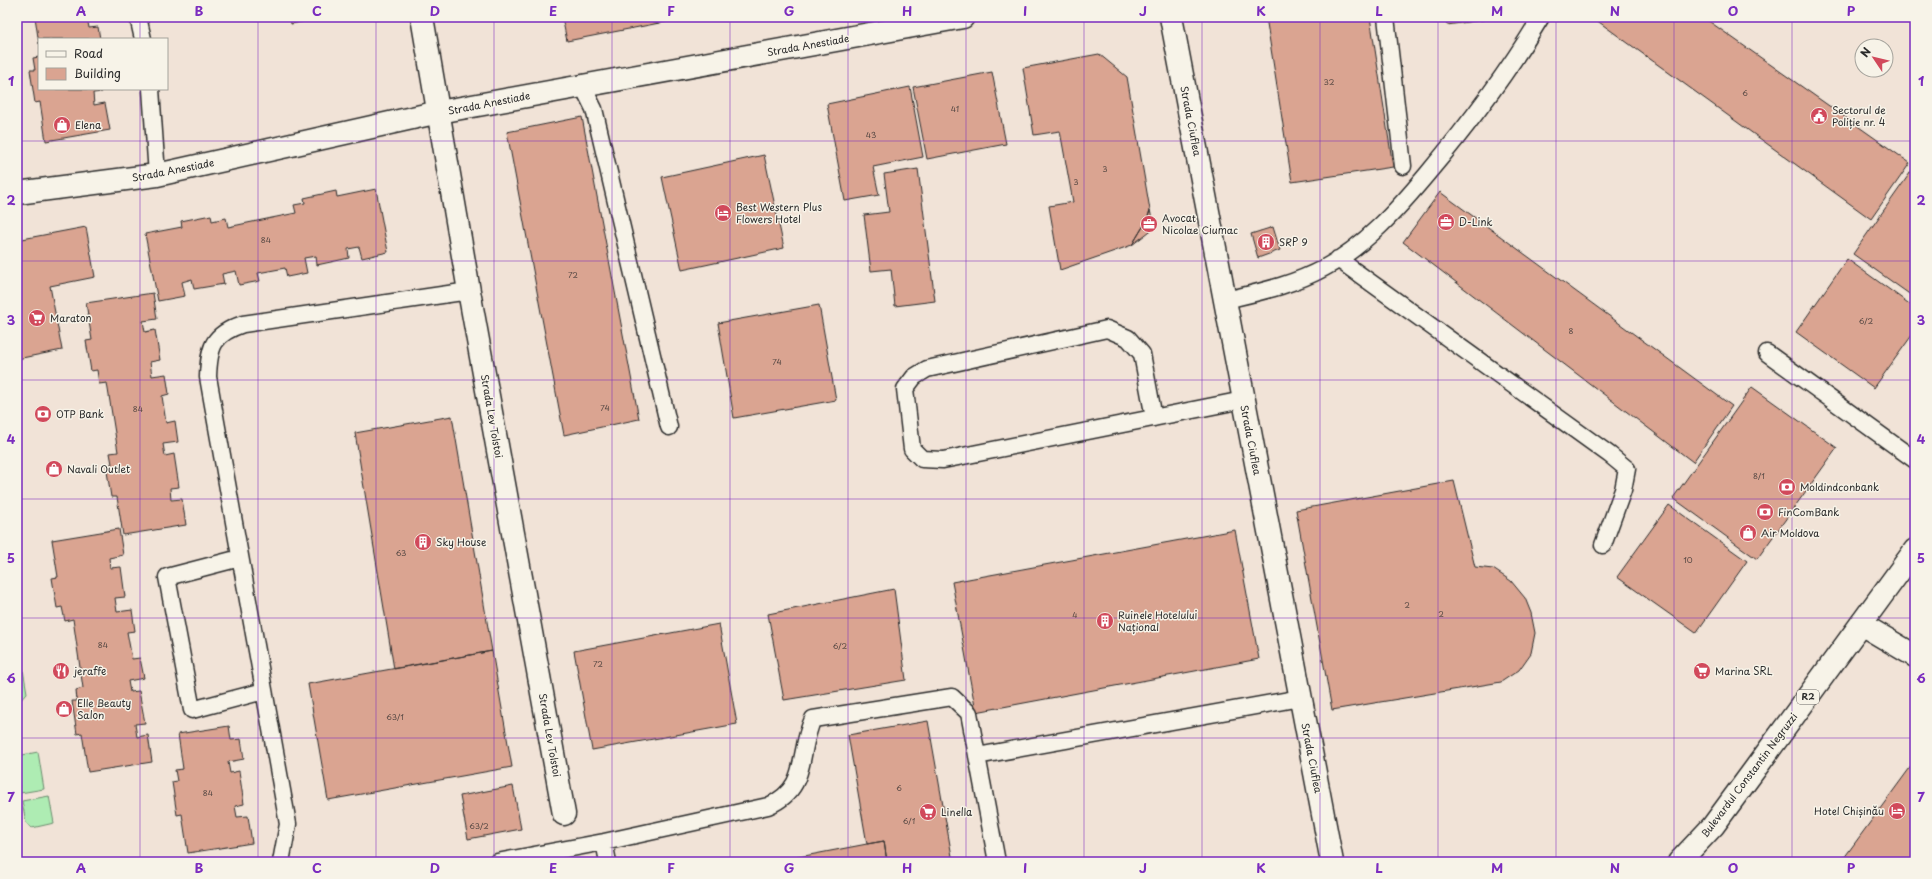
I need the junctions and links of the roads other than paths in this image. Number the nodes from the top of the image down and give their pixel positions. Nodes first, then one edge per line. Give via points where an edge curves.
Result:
1 (138, 17) edge
2 (422, 17) edge
3 (963, 17) edge
4 (1171, 17) edge
5 (1386, 17) edge
6 (1541, 17) edge
7 (932, 20) edge
8 (143, 38) edge
9 (582, 85) junction
10 (151, 90) edge
11 (439, 112) junction
12 (1403, 166) dead end
13 (157, 175) junction
14 (17, 193) edge
15 (1338, 259) junction
16 (469, 291) junction
17 (1226, 300) junction
18 (1767, 353) dead end
19 (1243, 400) junction
20 (1154, 418) junction
21 (669, 427) dead end
22 (1915, 460) edge
23 (1604, 545) dead end
24 (1915, 550) edge
25 (240, 558) junction
26 (1861, 624) junction
27 (1915, 656) edge
28 (264, 691) junction
29 (1300, 698) junction
30 (977, 756) junction
31 (564, 814) dead end
32 (604, 842) junction
33 (281, 862) edge
34 (497, 862) edge
35 (608, 862) edge
36 (997, 862) edge
37 (1332, 862) edge
38 (1679, 862) edge

1 - 8 lane
2 - 11 street, Strada Lev Tolstoi
3 - 7 street, Strada Anestiade
4 - 17 street, Strada Ciuflea
5 - 12 lane
6 - 15 lane via 1518,56 1454,142 1407,198 1362,243
7 - 9 street, Strada Anestiade
9 - 11 street, Strada Anestiade
9 - 21 lane via 594,109
10 - 13 lane
11 - 13 street, Strada Anestiade
11 - 16 street, Strada Lev Tolstoi
13 - 14 street, Strada Anestiade
15 - 17 lane via 1324,268 1277,287
15 - 23 lane via 1627,469 1623,490
16 - 25 lane via 243,324 228,329 215,341 209,356 208,376
16 - 31 street, Strada Lev Tolstoi
17 - 19 street, Strada Ciuflea
18 - 22 lane
19 - 20 lane
19 - 29 street, Strada Ciuflea
20 - 20 lane via 1142,354 1128,338 1107,329 928,369 914,377 905,389 912,448 922,459 943,460
24 - 26 street, Bulevardul Constantin Negruzzi / R2
25 - 28 lane
25 - 28 lane via 167,577 192,710
26 - 27 street
26 - 38 street, Bulevardul Constantin Negruzzi / R2 via 1722,813
28 - 33 lane via 288,824
29 - 30 lane
29 - 37 street, Strada Ciuflea
30 - 32 lane via 969,713 952,697 812,719 796,780 790,792 780,801 768,806
30 - 36 lane
32 - 34 lane
32 - 35 lane

